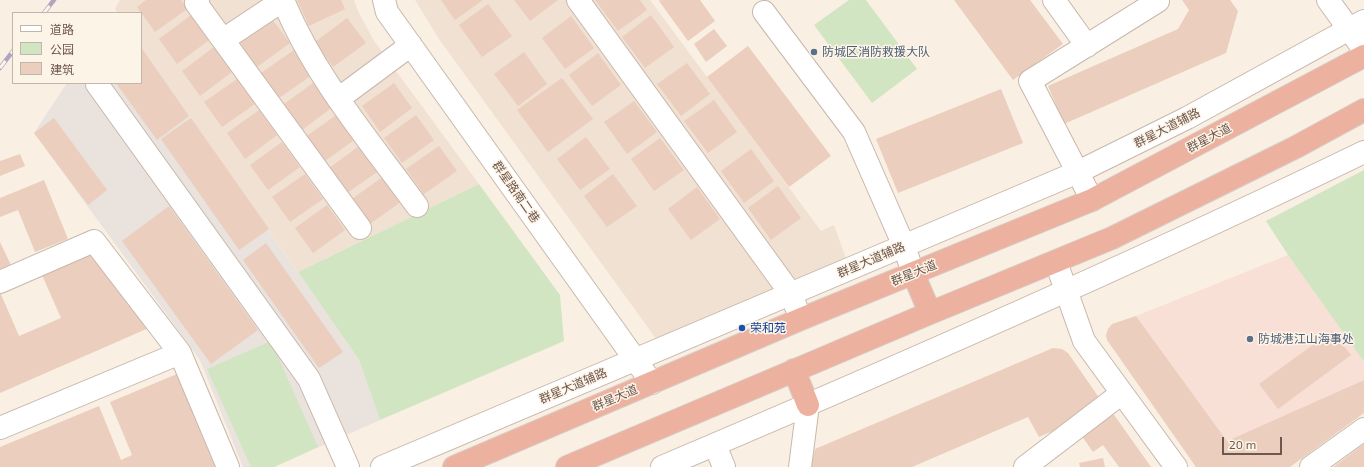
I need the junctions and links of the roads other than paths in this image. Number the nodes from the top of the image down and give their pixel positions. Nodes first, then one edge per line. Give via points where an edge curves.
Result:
1 (198, 0) edge
2 (283, 0) edge
3 (384, 0) edge
4 (578, 0) edge
5 (1054, 0) edge
6 (1157, 0) edge
7 (1328, 0) edge
8 (764, 12) dead end
9 (1357, 25) edge
10 (223, 40) junction
11 (411, 45) junction
12 (1087, 46) junction
13 (1364, 50) edge
14 (1364, 56) edge
15 (97, 84) dead end
16 (338, 99) junction
17 (1364, 110) edge
18 (1364, 152) edge
19 (1078, 172) junction
20 (1092, 200) junction
21 (417, 206) dead end
22 (360, 228) dead end
23 (904, 246) junction
24 (1056, 262) junction
25 (913, 273) junction
26 (0, 282) edge
27 (1066, 292) junction
28 (791, 294) junction
29 (930, 313) junction
30 (801, 319) junction
31 (180, 353) junction
32 (635, 360) junction
33 (794, 370) junction
34 (652, 383) junction
35 (1122, 393) junction
36 (808, 405) junction
37 (0, 428) edge
38 (1364, 429) edge
39 (715, 445) junction
40 (228, 467) edge
41 (348, 467) edge
42 (382, 467) edge
43 (454, 467) edge
44 (567, 467) edge
45 (662, 467) edge
46 (724, 467) edge
47 (800, 467) edge
48 (1025, 467) edge
49 (1176, 467) edge
50 (1311, 467) edge

1 - 10 street via 196,3
2 - 10 street
2 - 16 street via 303,45
3 - 11 street, 群星路南二巷 via 387,12
4 - 28 street
5 - 12 street
6 - 12 street
7 - 9 street
8 - 23 street via 854,132
9 - 13 street
9 - 19 street, 群星大道辅路 via 1187,118
10 - 22 street
11 - 16 street
11 - 32 street, 群星路南二巷
12 - 19 street via 1030,81
14 - 20 highway, 群星大道
15 - 41 street via 309,380
16 - 21 street
17 - 24 highway via 1296,147 1119,235
18 - 27 street
19 - 20 street
19 - 23 street, 群星大道辅路
20 - 25 highway, 群星大道
23 - 25 street
23 - 28 street, 群星大道辅路
24 - 27 street
24 - 29 highway
25 - 29 highway
25 - 30 highway, 群星大道
26 - 31 street via 94,241
27 - 35 street via 1084,342
27 - 36 street
28 - 30 street
28 - 32 street, 群星大道辅路
29 - 33 highway
30 - 34 highway, 群星大道
31 - 37 street
31 - 40 street
32 - 34 street, 群星路南二巷
32 - 42 street, 群星大道辅路
33 - 36 highway
33 - 44 highway
34 - 43 highway, 群星大道
35 - 48 street
35 - 49 street
36 - 39 street
36 - 47 street
38 - 50 street
39 - 45 street
39 - 46 street

